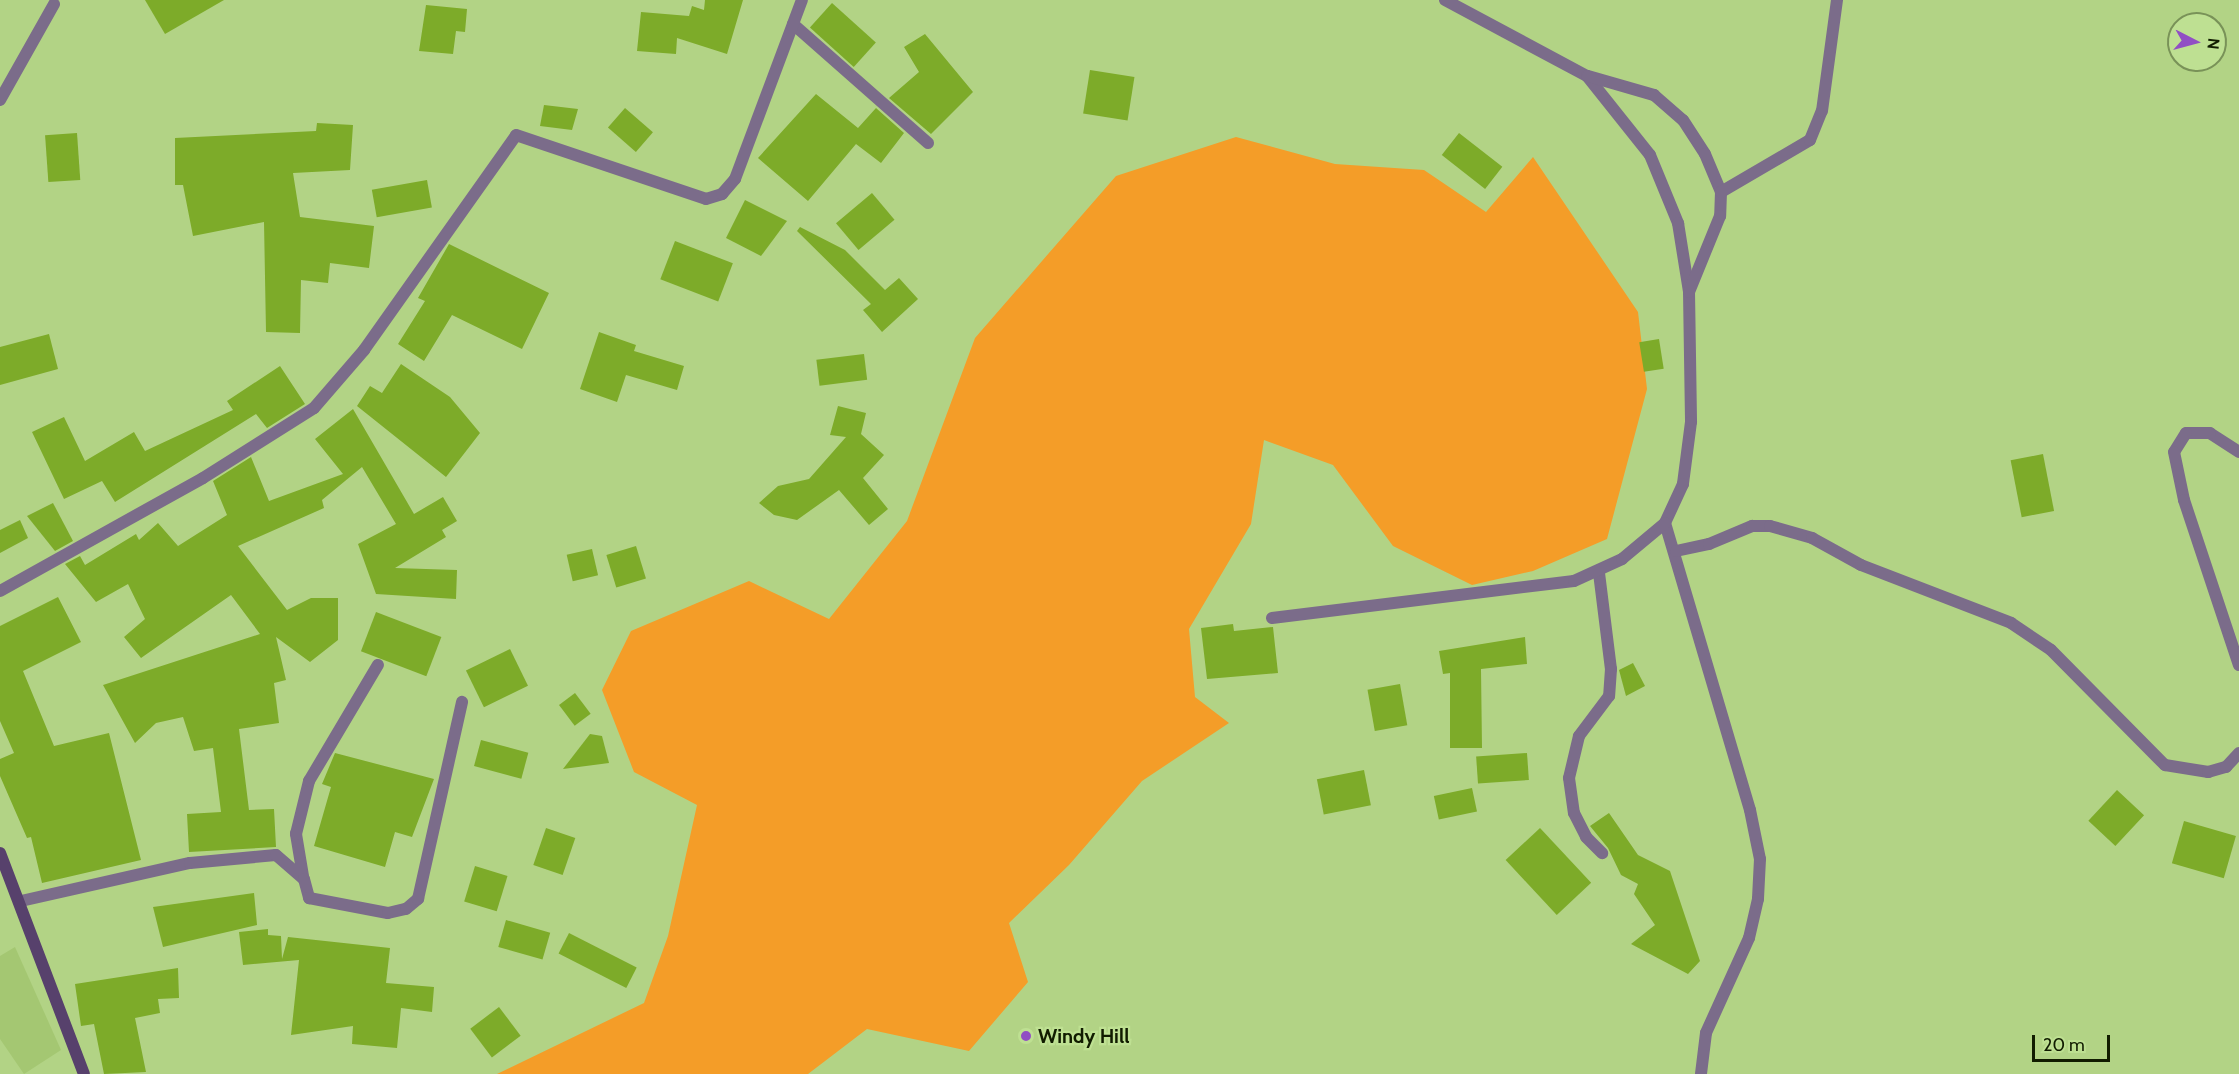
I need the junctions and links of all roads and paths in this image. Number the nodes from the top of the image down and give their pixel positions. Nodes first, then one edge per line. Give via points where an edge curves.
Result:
1 (802, 0) edge
2 (1445, 0) edge
3 (1837, 0) edge
4 (54, 4) dead end
5 (793, 24) junction
6 (1587, 76) junction
7 (0, 100) edge
8 (928, 143) dead end
9 (1721, 192) junction
10 (1689, 292) junction
11 (2239, 452) edge
12 (1665, 523) junction
13 (1676, 551) junction
14 (1599, 573) junction
15 (0, 591) edge
16 (1272, 618) dead end
17 (378, 665) dead end
18 (2239, 665) edge
19 (462, 702) dead end
20 (2239, 753) edge
21 (0, 853) edge
22 (1602, 853) dead end
23 (304, 879) junction
24 (21, 901) junction
25 (84, 1074) edge
26 (1701, 1074) edge

1 - 5 street
2 - 6 street
3 - 9 street via 1822,111 1810,140
4 - 7 street
5 - 8 street
5 - 15 street via 735,179 722,194 706,199 516,135 364,350 314,408 213,473
6 - 9 street via 1654,95 1683,120 1705,154
6 - 10 street via 1650,155 1678,223
9 - 10 street via 1720,216
10 - 12 street via 1691,422 1683,484
11 - 18 street via 2210,433 2186,433 2174,452 2184,500
12 - 13 street
12 - 14 street
13 - 20 street via 1709,544 1752,526 1787,530 1861,565 2011,623 2051,650 2165,765 2208,772 2226,767
13 - 26 street via 1760,859 1758,899 1749,938 1706,1033
14 - 16 street via 1552,584
14 - 22 street via 1611,669 1609,696 1576,742 1569,778 1574,813 1586,837
17 - 23 street via 309,781 296,834
19 - 23 street via 418,899 406,909 388,913 359,908 309,898
21 - 24 main road
23 - 24 street via 276,855 190,863
24 - 25 main road

